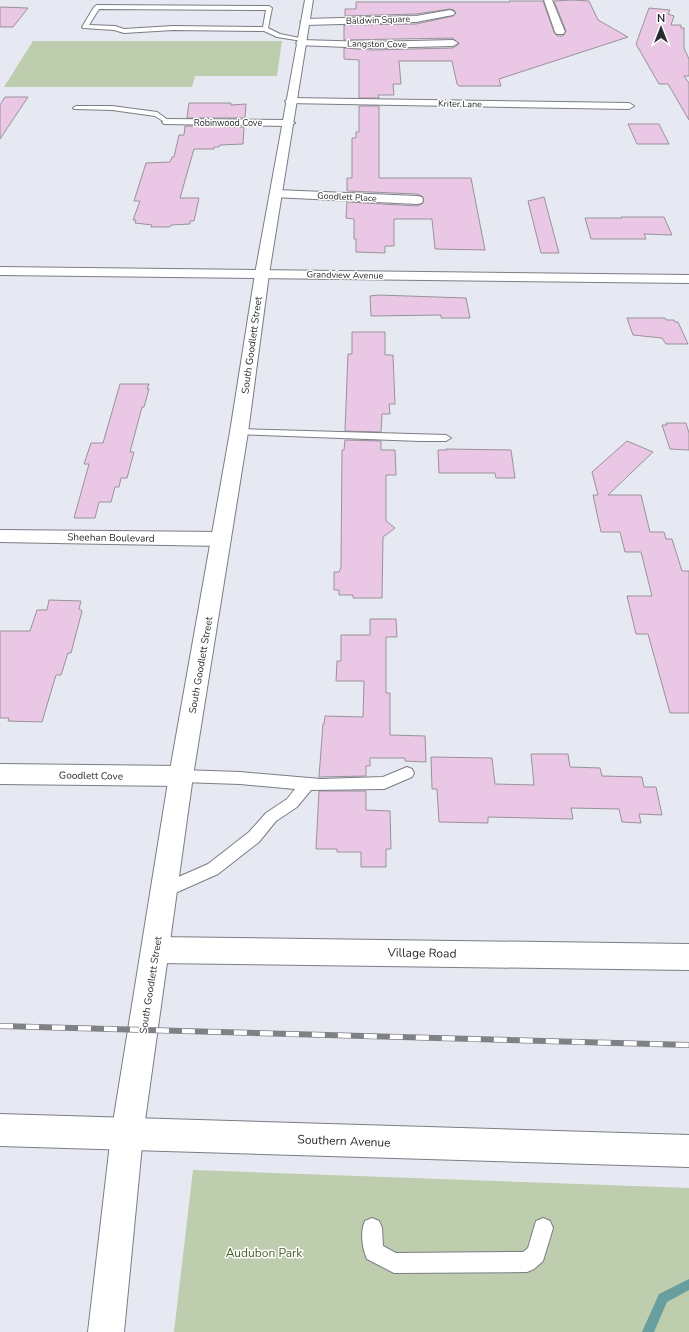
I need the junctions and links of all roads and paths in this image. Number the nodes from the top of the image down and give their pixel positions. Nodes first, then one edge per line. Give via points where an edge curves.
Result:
1 (130, 0) edge
2 (309, 0) edge
3 (548, 0) edge
4 (126, 7) junction
5 (450, 13) dead end
6 (305, 22) junction
7 (265, 29) junction
8 (560, 32) dead end
9 (302, 41) junction
10 (453, 43) dead end
11 (290, 101) junction
12 (629, 106) dead end
13 (76, 108) dead end
14 (168, 122) joint
15 (289, 123) junction
16 (277, 194) junction
17 (417, 200) dead end
18 (0, 271) edge
19 (262, 274) junction
20 (689, 279) edge
21 (239, 432) junction
22 (446, 438) dead end
23 (0, 536) edge
24 (221, 539) junction
25 (407, 773) dead end
26 (0, 774) edge
27 (181, 776) junction
28 (308, 784) junction
29 (164, 891) junction
30 (156, 950) junction
31 (689, 957) edge
32 (0, 1130) edge
33 (127, 1135) junction
34 (689, 1151) edge
35 (372, 1228) dead end
36 (543, 1228) dead end
37 (106, 1332) edge

1 - 4 lane
2 - 6 street, South Goodlett Street
3 - 8 street
4 - 7 lane via 213,5 268,8
4 - 7 lane via 97,7 85,27 115,28 124,31 173,28
5 - 6 street, Baldwin Square via 416,19
6 - 9 street, South Goodlett Street
7 - 9 lane via 279,36
9 - 10 street, Langston Cove via 371,45
9 - 11 street, South Goodlett Street
11 - 12 street, Kriter Lane
11 - 15 street, South Goodlett Street
13 - 14 lane via 112,108 157,114
14 - 15 street, Robinwood Cove
15 - 16 street, South Goodlett Street
16 - 17 street, Goodlett Place
16 - 19 street, South Goodlett Street
18 - 19 street, Grandview Avenue
19 - 20 street, Grandview Avenue
19 - 21 street, South Goodlett Street
21 - 22 lane
21 - 24 street, South Goodlett Street
23 - 24 street, Sheehan Boulevard
24 - 27 street, South Goodlett Street
25 - 28 lane via 384,783 321,786
26 - 27 street, Goodlett Cove
27 - 28 lane
27 - 29 street, South Goodlett Street
28 - 29 lane via 292,803 271,817 254,837 213,869
29 - 30 street, South Goodlett Street
30 - 31 street, Village Road
30 - 33 street, South Goodlett Street
32 - 33 street, Southern Avenue
33 - 34 street, Southern Avenue
33 - 37 street, South Goodlett Street
35 - 36 lane via 374,1252 394,1263 527,1262 536,1254

